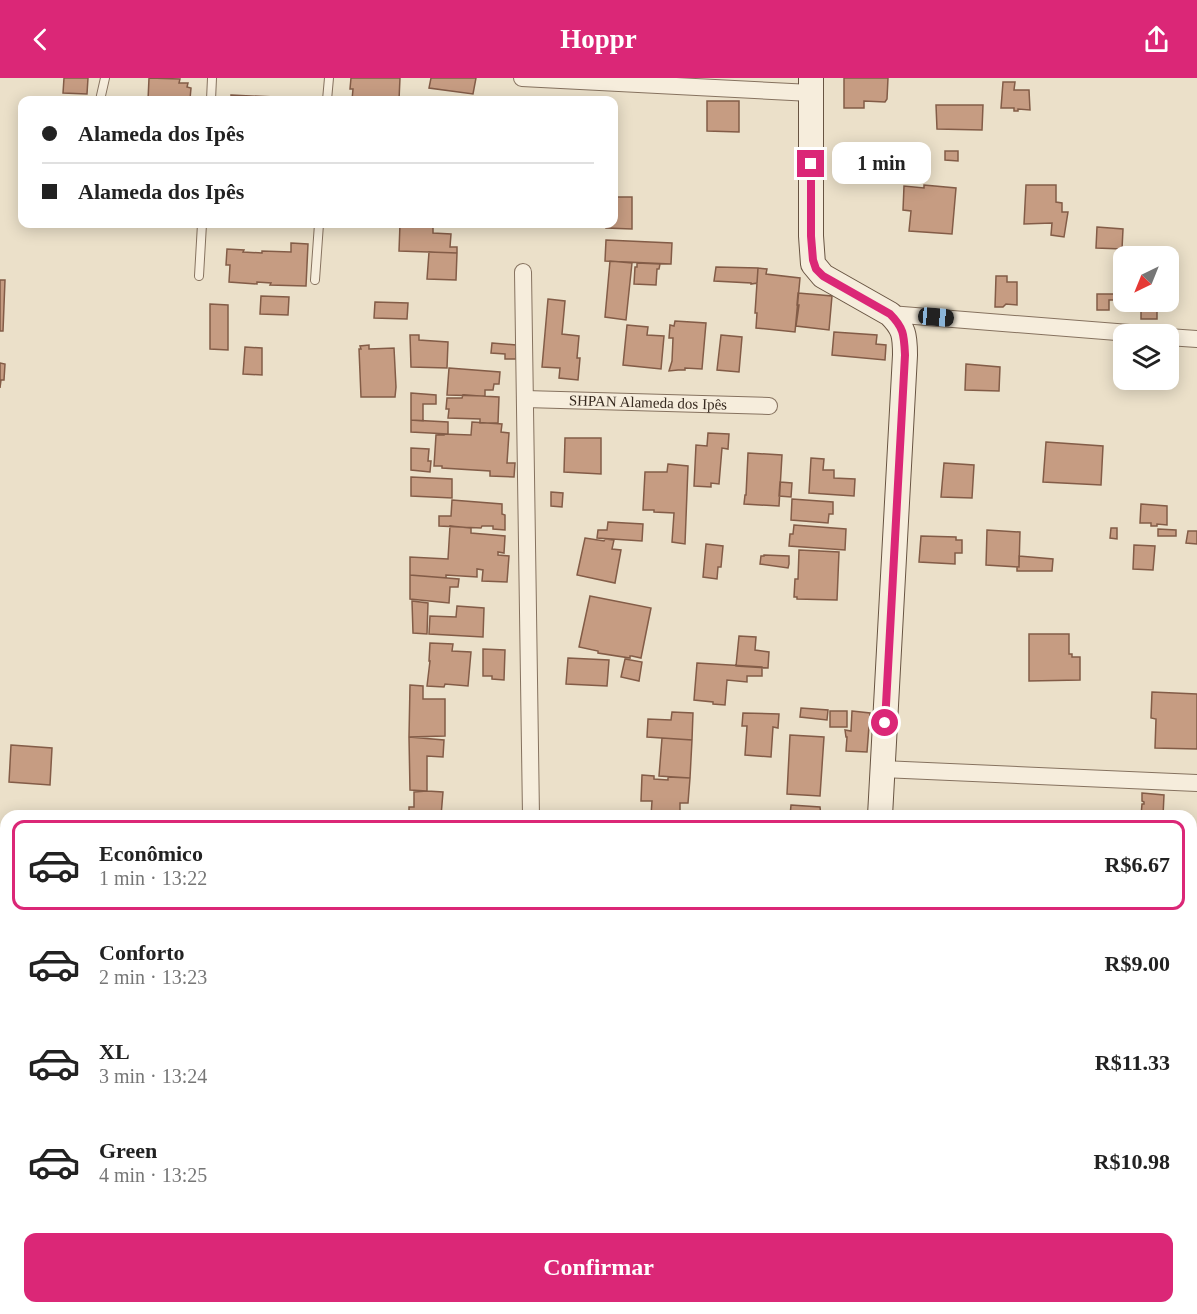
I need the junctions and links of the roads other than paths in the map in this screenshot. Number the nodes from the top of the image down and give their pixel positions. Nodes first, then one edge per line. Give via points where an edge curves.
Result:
1 (105, 78) edge
2 (212, 78) edge
3 (329, 78) edge
4 (522, 78) edge
5 (811, 85) edge
6 (101, 96) edge
7 (211, 96) edge
8 (327, 96) edge
9 (202, 228) edge
10 (319, 228) edge
11 (522, 272) dead end
12 (199, 276) dead end
13 (315, 279) dead end
14 (890, 314) junction
15 (1113, 332) edge
16 (1179, 338) edge
17 (1197, 339) edge
18 (525, 399) junction
19 (769, 406) dead end
20 (882, 769) junction
21 (1197, 783) edge
22 (531, 810) edge
23 (880, 810) edge

1 - 6 lane
2 - 7 lane
3 - 8 lane
4 - 5 street
5 - 14 street via 813,264 823,276
9 - 12 lane
10 - 13 lane
11 - 18 street
14 - 15 street
14 - 20 street via 903,331 905,355
16 - 17 street
18 - 19 street, SHPAN Alameda dos Ipês
18 - 22 street
20 - 21 street
20 - 23 street

